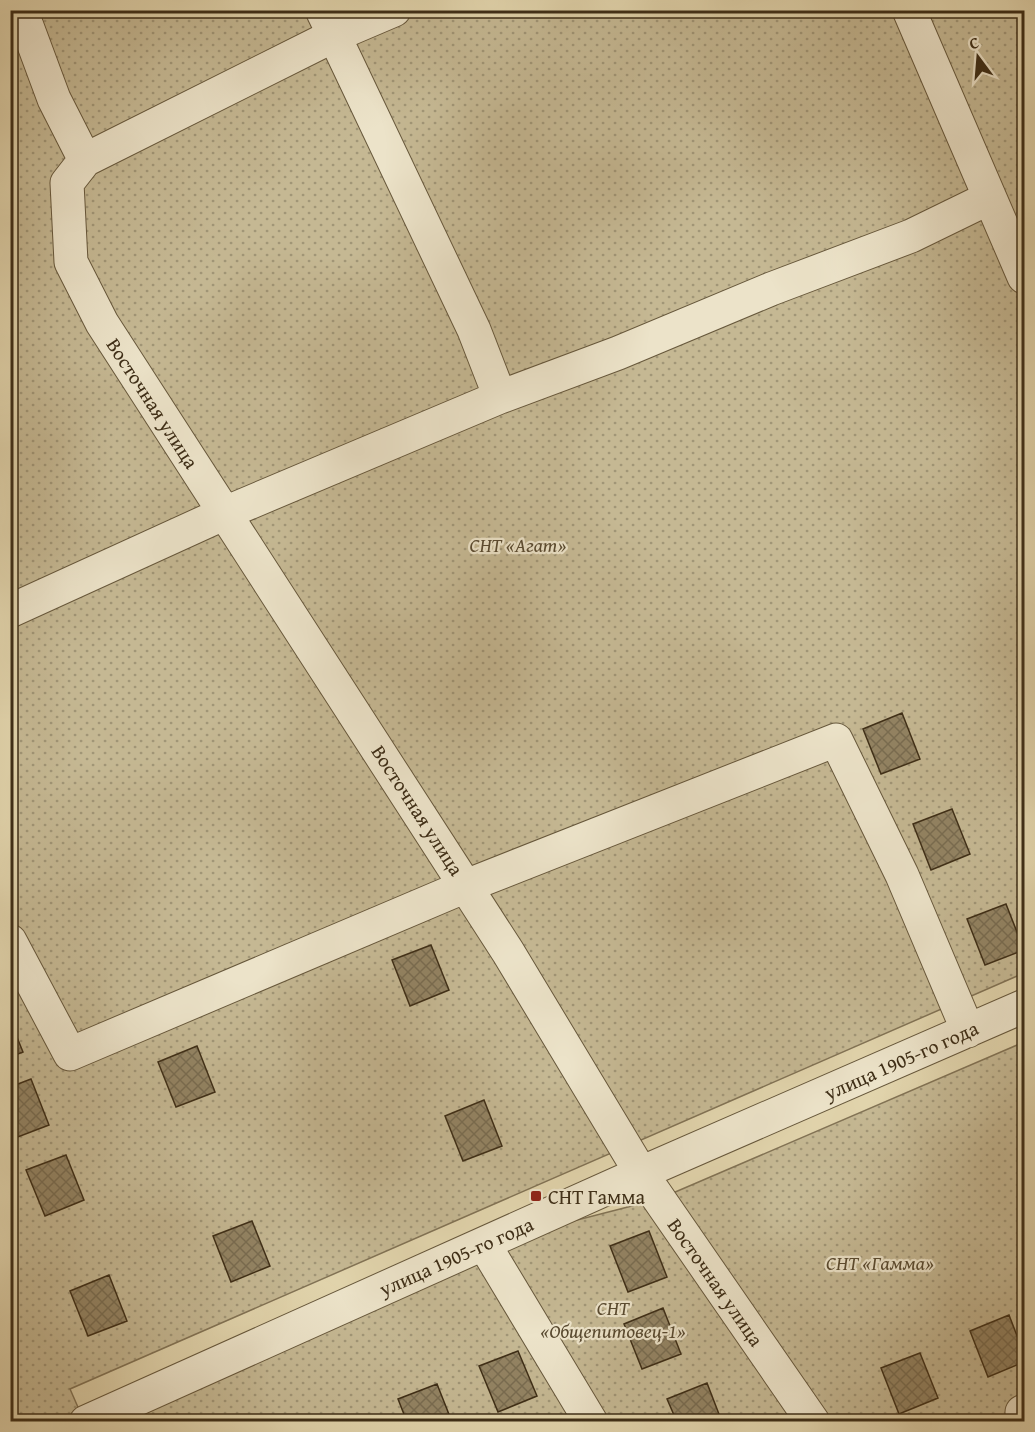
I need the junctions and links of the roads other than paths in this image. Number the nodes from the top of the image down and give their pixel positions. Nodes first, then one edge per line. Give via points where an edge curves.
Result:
1 (21, 10) edge
2 (394, 10) edge
3 (909, 10) edge
4 (328, 23) edge
5 (76, 172) junction
6 (988, 198) junction
7 (1024, 278) edge
8 (501, 397) junction
9 (225, 513) junction
10 (10, 611) edge
11 (466, 886) junction
12 (10, 941) edge
13 (1024, 1006) edge
14 (968, 1031) junction
15 (641, 1173) junction
16 (484, 1244) junction
17 (86, 1422) edge
18 (591, 1422) edge
19 (813, 1422) edge

1 - 5 street
2 - 4 street
3 - 6 street
4 - 5 street
4 - 8 street via 474,330
5 - 9 street, Восточная улица via 71,262 108,333
6 - 7 street
6 - 8 street via 911,236
8 - 9 street
9 - 10 street
9 - 11 street, Восточная улица
11 - 12 street via 70,1054
11 - 14 street via 836,740 902,875
11 - 15 street, Восточная улица
13 - 14 street, улица 1905-го года
14 - 15 street, улица 1905-го года
15 - 16 street, улица 1905-го года
15 - 19 street, Восточная улица
16 - 17 street, улица 1905-го года
16 - 18 street

